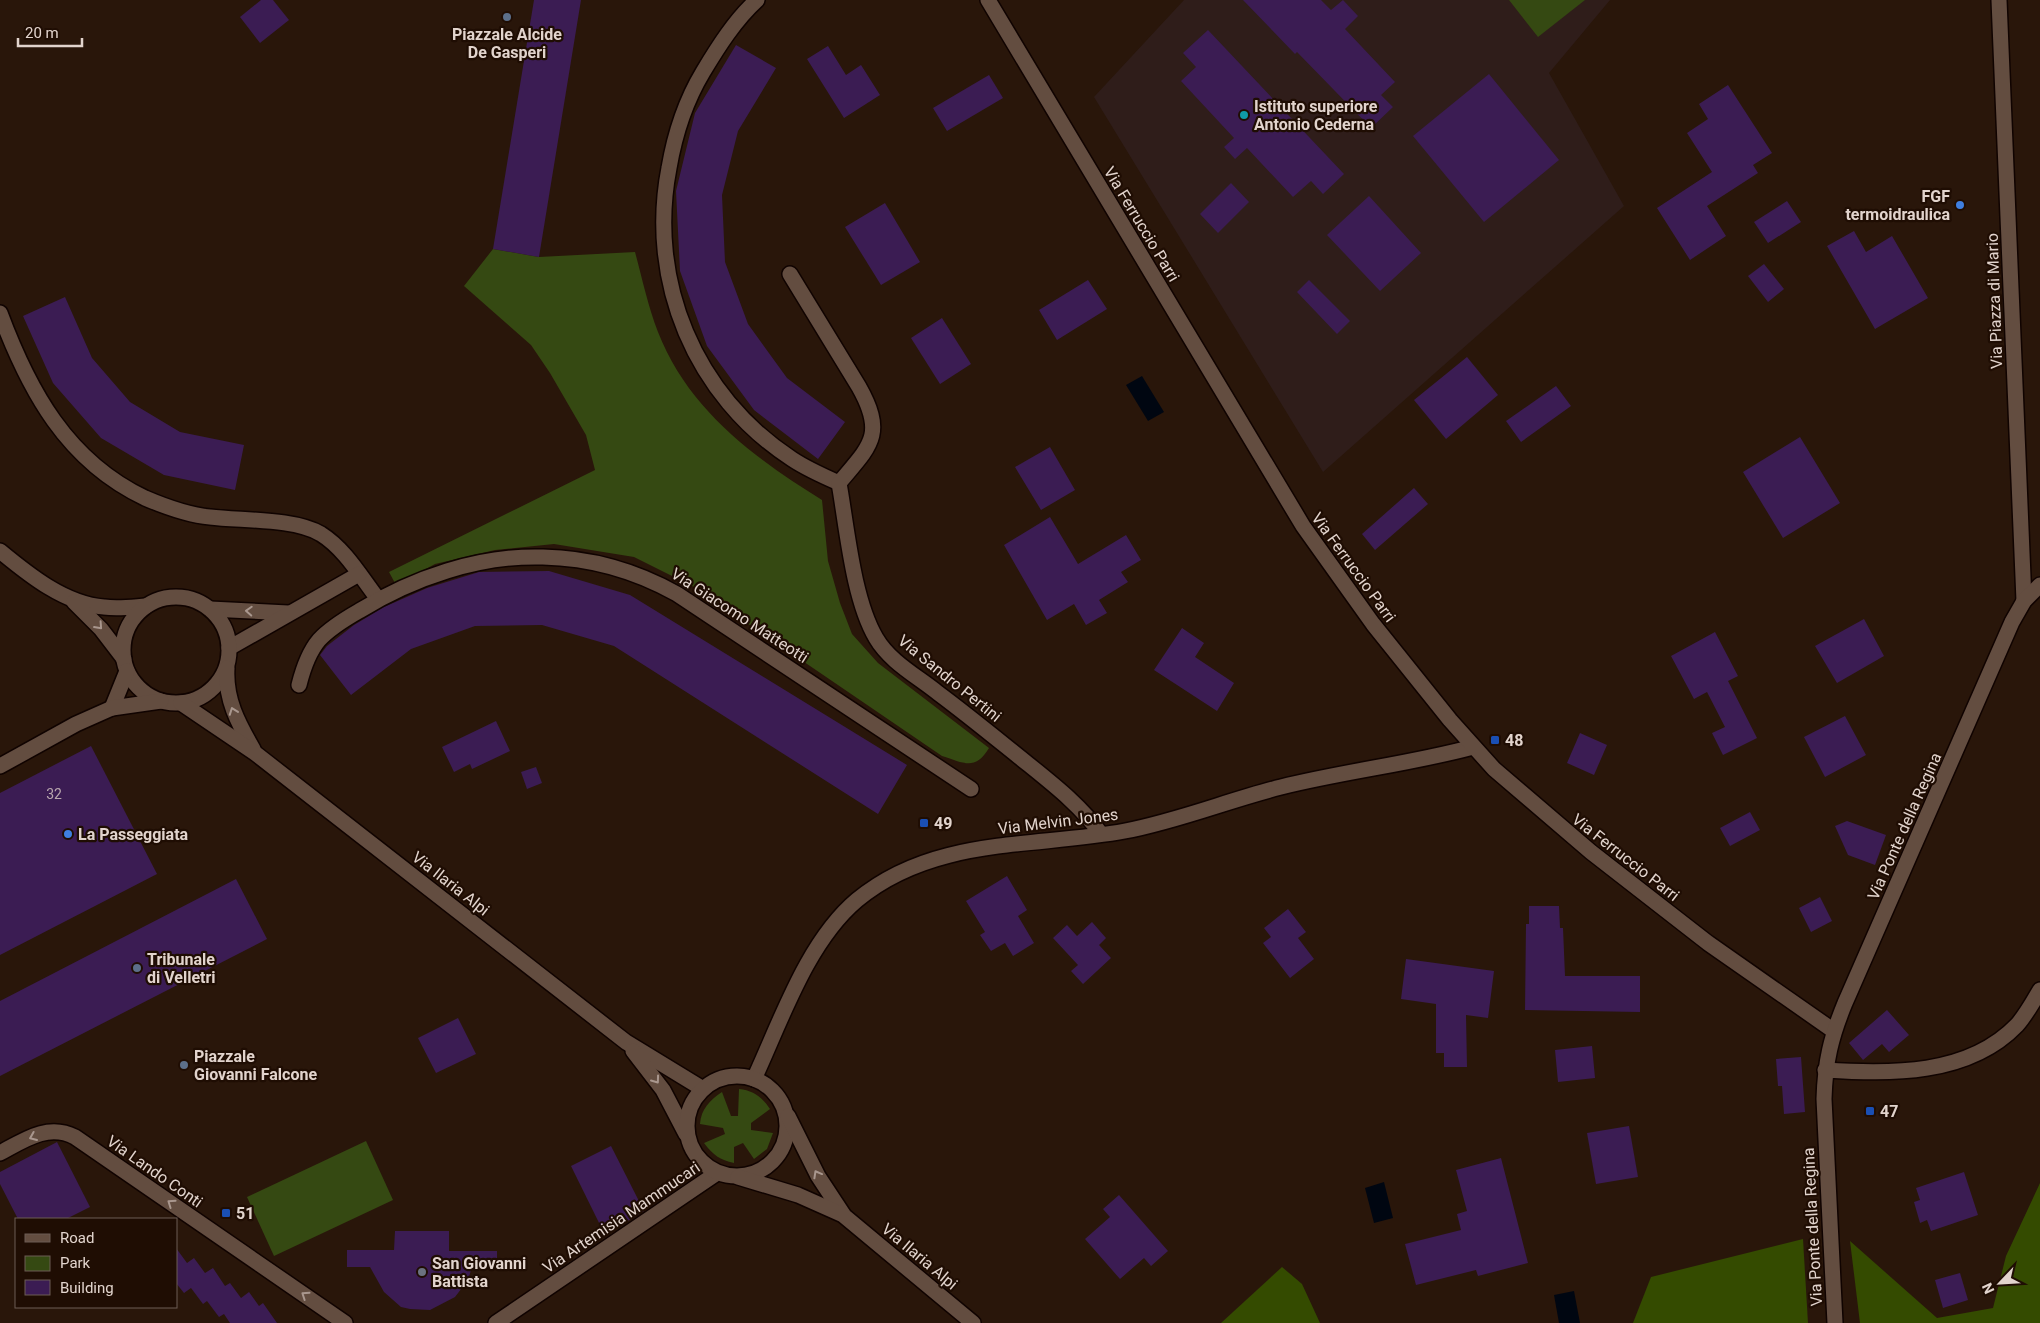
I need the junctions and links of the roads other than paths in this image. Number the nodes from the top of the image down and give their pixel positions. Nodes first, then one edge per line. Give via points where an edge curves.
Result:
1 (988, 0) edge
2 (1999, 0) edge
3 (752, 1) edge
4 (790, 274) dead end
5 (0, 313) edge
6 (839, 483) junction
7 (0, 551) edge
8 (359, 574) junction
9 (2040, 585) edge
10 (69, 597) junction
11 (378, 599) junction
12 (2024, 601) junction
13 (146, 606) junction
14 (210, 609) junction
15 (288, 613) junction
16 (229, 648) junction
17 (126, 665) junction
18 (227, 666) junction
19 (299, 685) dead end
20 (161, 701) junction
21 (181, 703) junction
22 (112, 708) junction
23 (1473, 747) junction
24 (255, 753) junction
25 (0, 766) edge
26 (971, 789) dead end
27 (1101, 834) junction
28 (2040, 990) edge
29 (1834, 1031) junction
30 (626, 1042) junction
31 (1825, 1070) junction
32 (754, 1080) junction
33 (703, 1089) junction
34 (782, 1105) junction
35 (688, 1138) junction
36 (0, 1153) edge
37 (717, 1173) junction
38 (737, 1176) junction
39 (843, 1215) junction
40 (1834, 1317) edge
41 (345, 1323) edge
42 (496, 1323) edge
43 (973, 1323) edge

1 - 23 street, Via Ferruccio Parri via 1303,526 1373,624
2 - 12 street, Via Piazza di Mario
3 - 6 street via 695,85 678,127 664,201 667,271 687,336 703,368 728,402 780,452
4 - 6 street via 860,387 873,420 873,436 866,450
5 - 8 street via 20,363 48,414 70,442 105,475 138,494 183,513 308,528 335,545
6 - 27 street, Via Sandro Pertini via 859,590 880,644 908,671 1065,794
7 - 10 street via 31,575
8 - 11 street
8 - 15 street
9 - 12 street, Via Ponte della Regina
10 - 13 street via 103,607
10 -> 17 street via 101,629
11 - 19 street, Via Giacomo Matteotti via 322,637 307,660
11 - 26 street, Via Giacomo Matteotti via 436,574 513,558 561,558 630,572 678,594
12 - 29 street, Via Ponte della Regina
13 - 14 street via 162,598 179,597 195,600
13 - 17 street via 127,629 123,644
15 -> 14 street
14 - 16 street via 227,633
15 - 16 street
16 - 18 street
17 - 20 street via 135,684
17 - 22 street
18 - 21 street via 210,691
24 -> 18 street, Via Ilaria Alpi via 231,704 226,684
20 - 21 street
20 - 22 street
21 - 24 street, Via Ilaria Alpi
22 - 25 street
23 - 27 street, Via Melvin Jones via 1295,784 1148,825
23 - 29 street, Via Ferruccio Parri via 1519,792 1638,891
24 - 30 street, Via Ilaria Alpi
27 - 32 street, Via Melvin Jones via 961,852 904,870 874,887 845,912 816,948
28 - 31 street via 2010,1032 1967,1056 1924,1069 1900,1072
29 - 31 street, Via Ponte della Regina
30 - 33 street, Via Ilaria Alpi
30 -> 35 street, Via Ilaria Alpi via 663,1090
31 - 40 street, Via Ponte della Regina
32 - 33 street via 727,1077
32 - 34 street via 775,1094
33 - 35 street via 689,1112
34 - 38 street via 786,1134 779,1153 764,1169
39 -> 34 street, Via Ilaria Alpi via 818,1176
35 - 37 street via 694,1153
41 -> 36 street, Via Lando Conti via 68,1133 44,1132
37 - 38 street
37 - 42 street, Via Artemisia Mammucari
38 - 39 street, Via Ilaria Alpi via 798,1195
39 - 43 street, Via Ilaria Alpi

